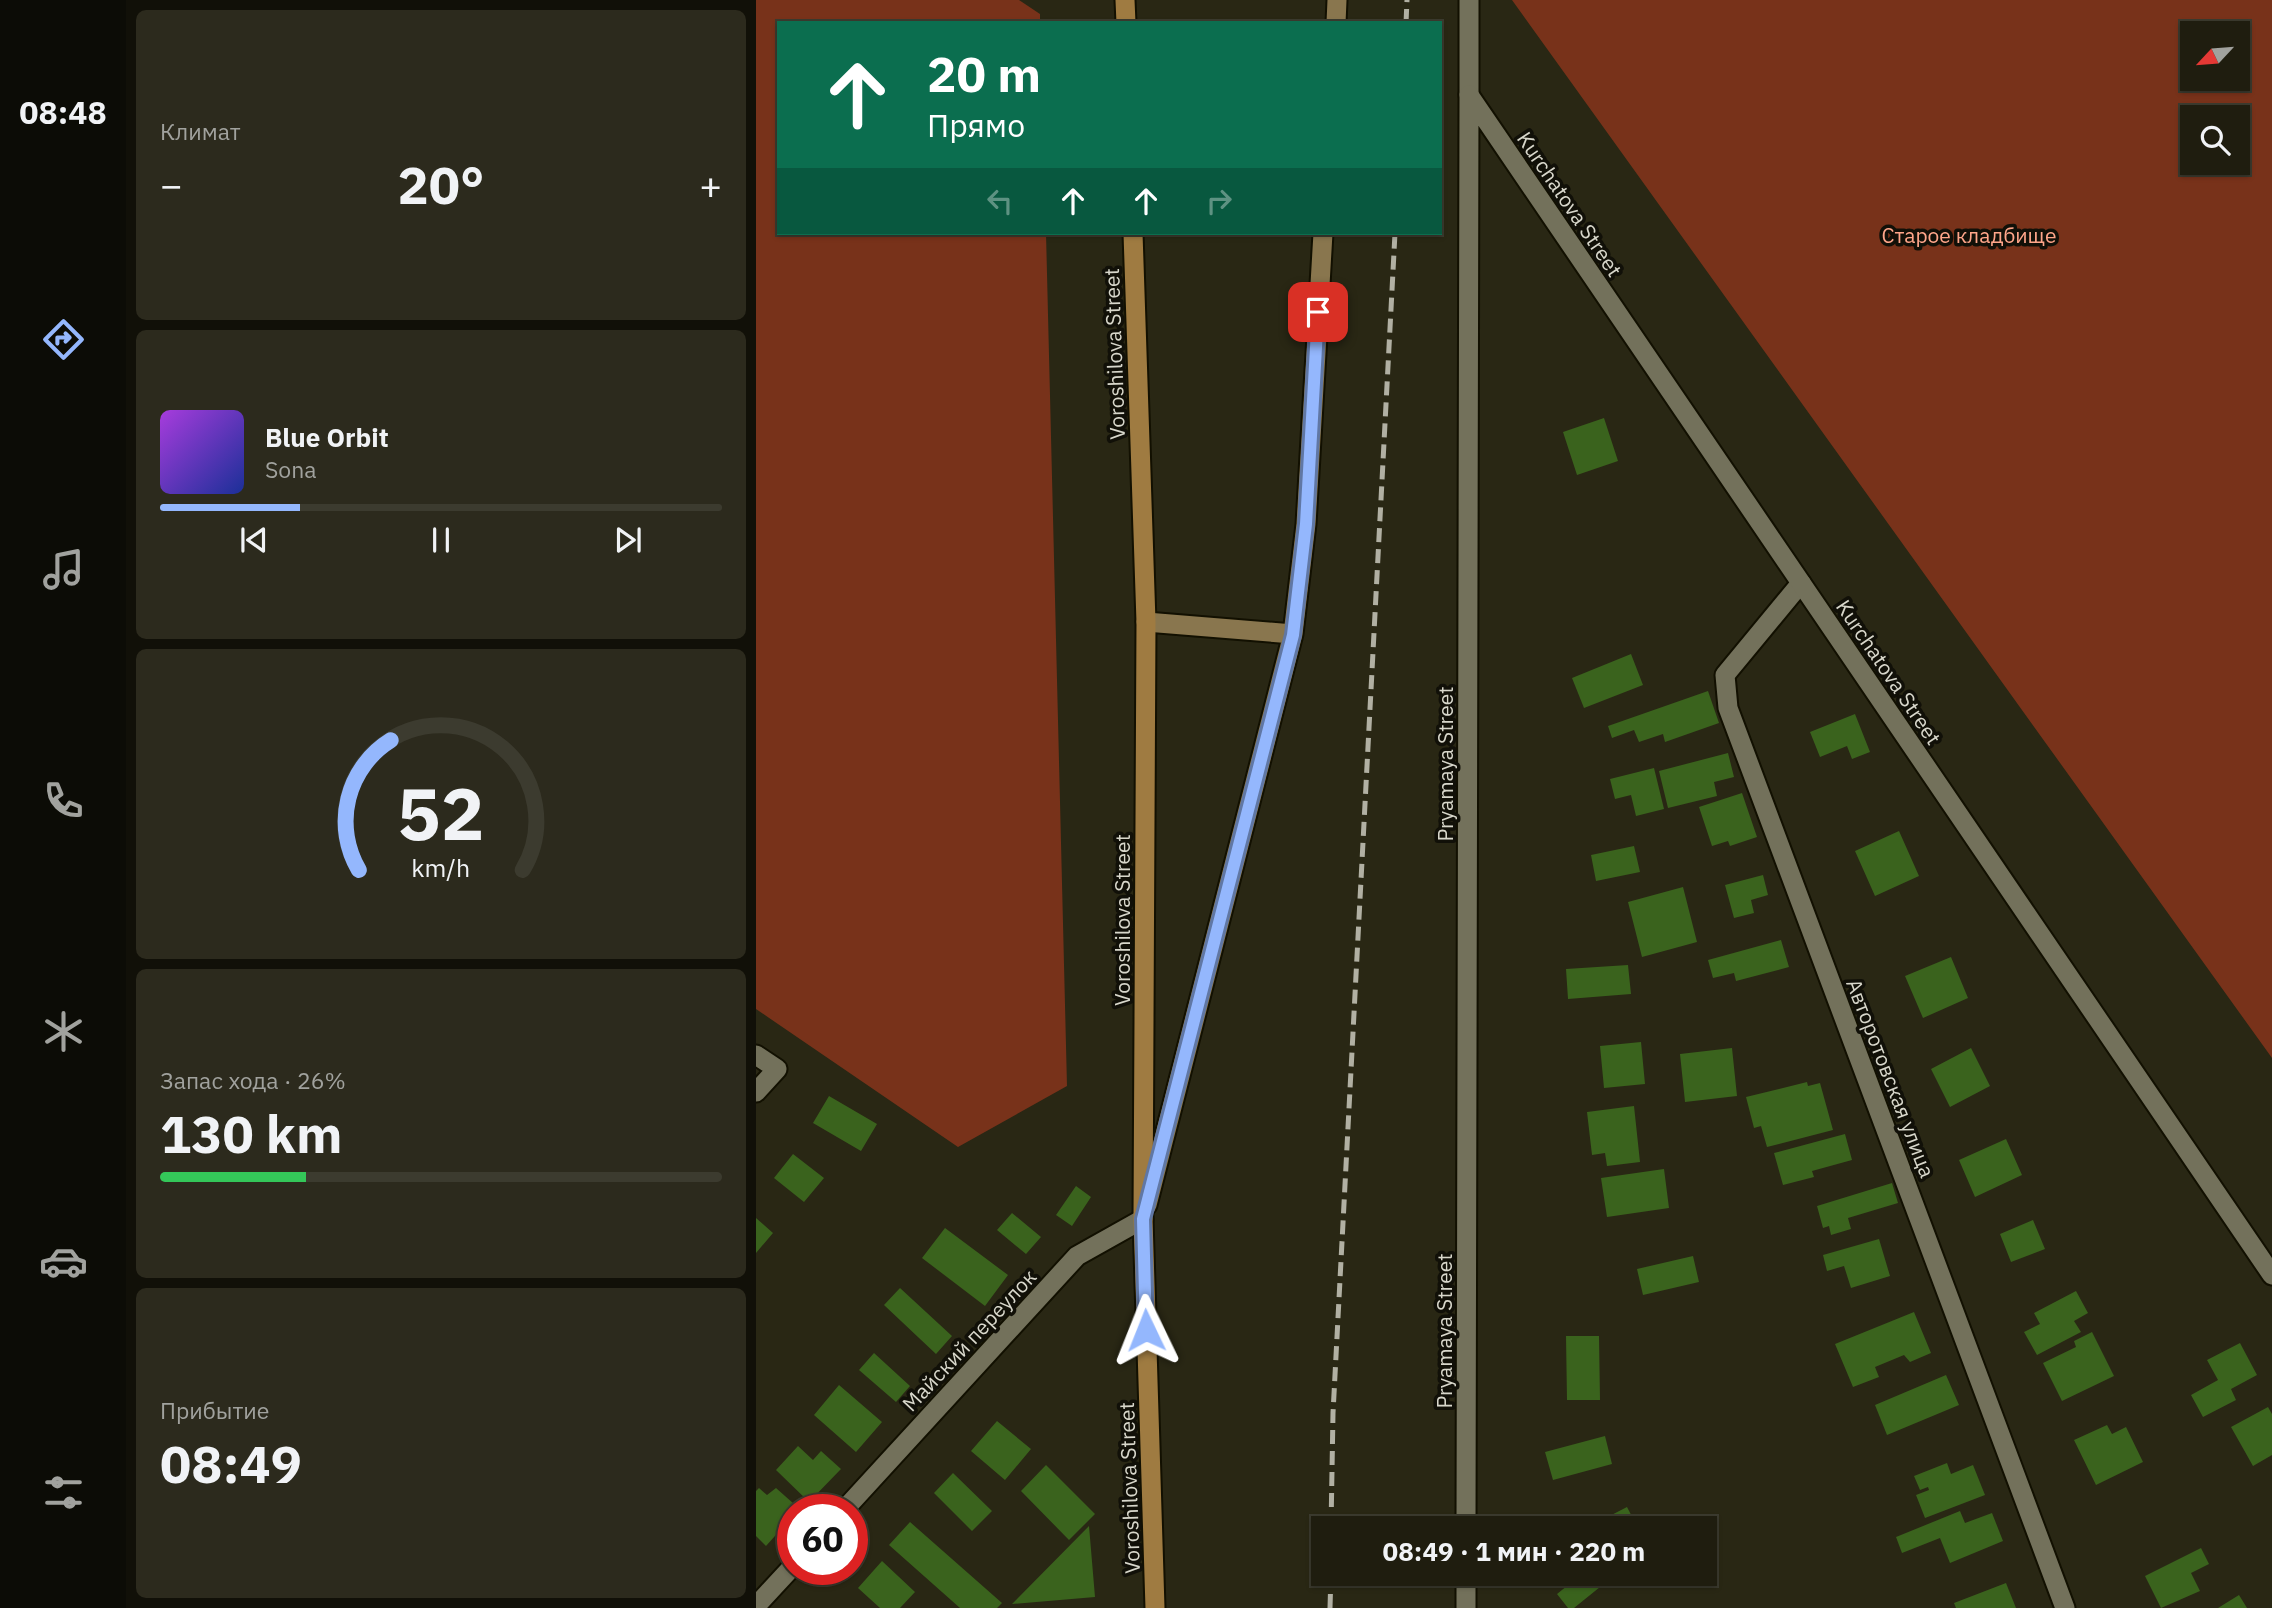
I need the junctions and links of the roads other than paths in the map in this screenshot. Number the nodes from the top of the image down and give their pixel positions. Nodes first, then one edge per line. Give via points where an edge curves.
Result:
1 (1125, 0) edge
2 (1337, 0) edge
3 (1469, 0) edge
4 (1126, 21) edge
5 (1336, 21) edge
6 (1469, 95) junction
7 (1133, 235) edge
8 (1323, 235) edge
9 (1801, 583) junction
10 (1146, 622) junction
11 (1293, 635) junction
12 (756, 1055) edge
13 (756, 1092) edge
14 (1143, 1219) junction
15 (2272, 1275) edge
16 (859, 1494) edge
17 (1466, 1516) edge
18 (777, 1583) edge
19 (1466, 1586) edge
20 (756, 1606) edge
21 (1155, 1608) edge
22 (1466, 1608) edge
23 (2065, 1608) edge

1 - 4 main road
2 - 5 main road
3 - 6 street, Pryamaya Street
6 - 9 street, Kurchatova Street
6 - 17 street, Pryamaya Street
7 - 10 main road, Voroshilova Street
8 - 11 main road via 1306,524
9 - 15 street, Kurchatova Street
9 - 23 street, Авторотовская улица via 1725,675 1728,708
10 - 11 main road
10 - 14 main road, Voroshilova Street
11 - 14 main road
12 - 13 street via 777,1069
14 - 16 street, Майский переулок via 1077,1256
14 - 21 main road, Voroshilova Street
18 - 20 street
19 - 22 street

